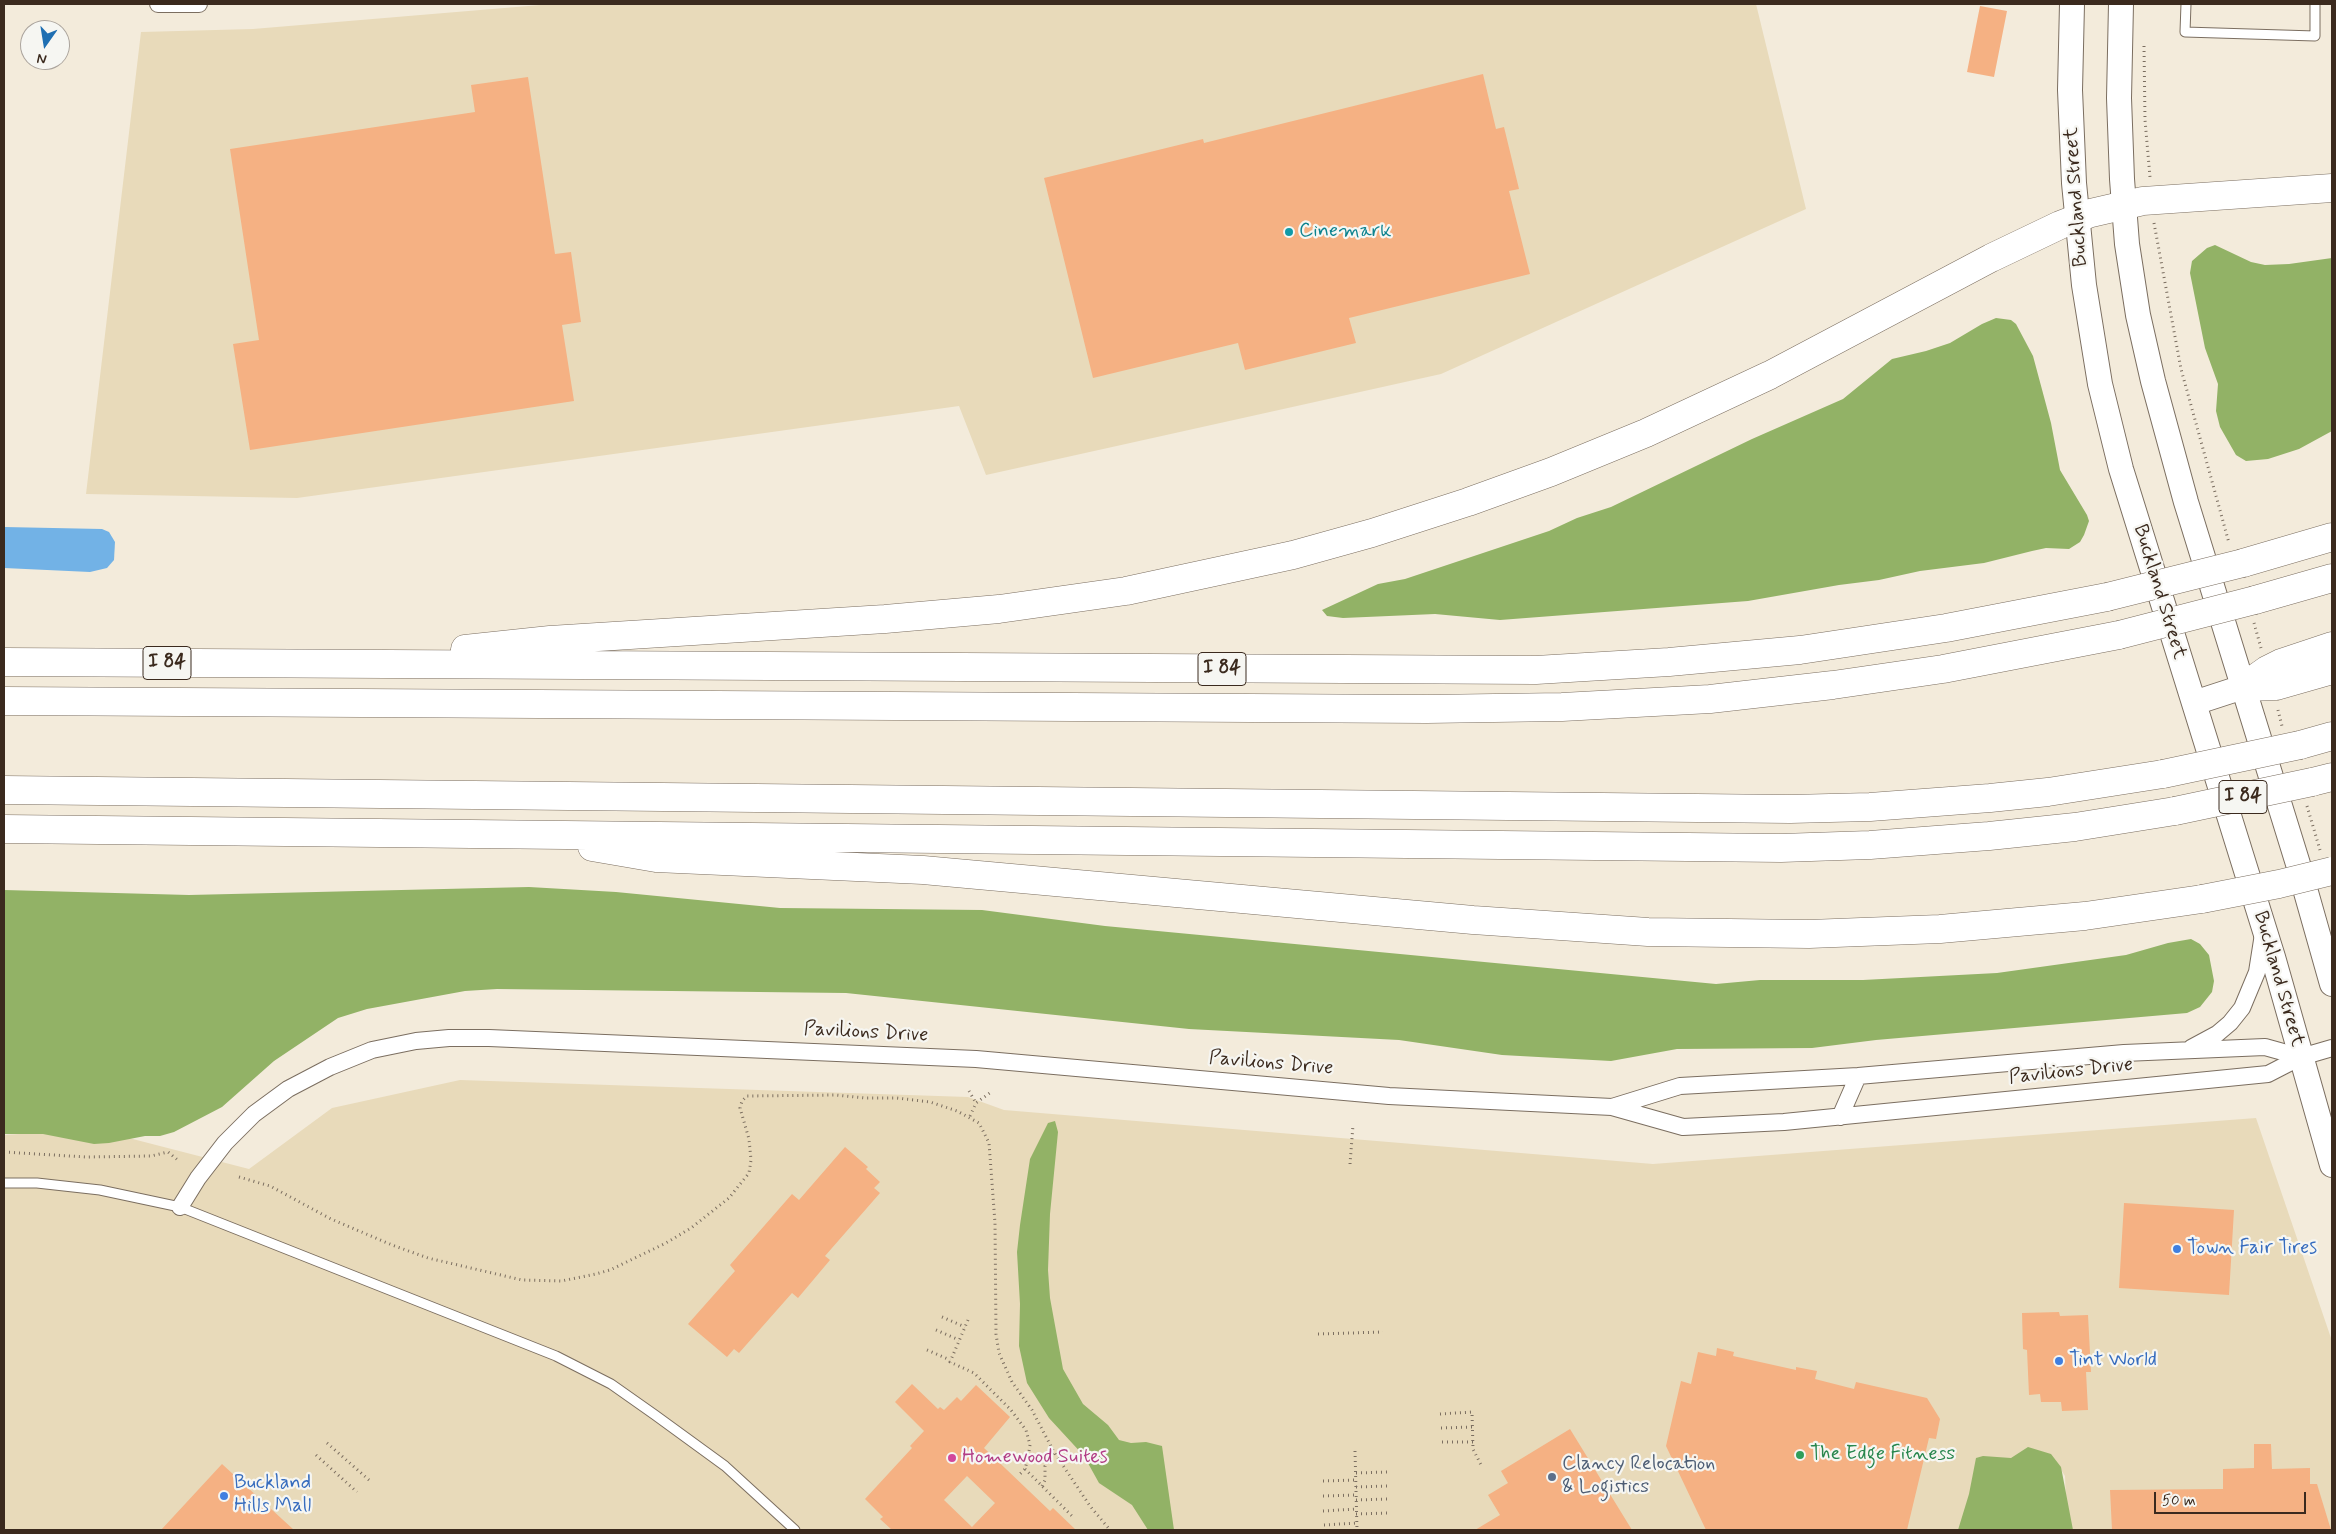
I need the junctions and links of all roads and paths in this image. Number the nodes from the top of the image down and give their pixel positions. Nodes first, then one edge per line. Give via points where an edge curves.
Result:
1 (158, 4) edge
2 (199, 4) edge
3 (2072, 4) edge
4 (2121, 4) edge
5 (2186, 4) edge
6 (2315, 4) edge
7 (2144, 41) dead end
8 (2148, 151) dead end
9 (2332, 188) edge
10 (2124, 204) junction
11 (2076, 219) junction
12 (2154, 227) dead end
13 (2332, 537) edge
14 (2237, 557) junction
15 (2332, 578) edge
16 (2253, 608) junction
17 (2256, 631) dead end
18 (2332, 646) edge
19 (4, 662) edge
20 (330, 664) junction
21 (2332, 670) edge
22 (2243, 687) junction
23 (4, 701) edge
24 (2194, 703) junction
25 (2282, 723) dead end
26 (2332, 736) edge
27 (2292, 738) junction
28 (2316, 786) edge
29 (4, 790) edge
30 (4, 829) edge
31 (537, 834) junction
32 (2327, 865) edge
33 (2263, 926) junction
34 (2332, 984) edge
35 (2332, 1048) edge
36 (2185, 1051) junction
37 (2301, 1056) junction
38 (1858, 1076) junction
39 (969, 1091) dead end
40 (991, 1092) dead end
41 (976, 1103) junction
42 (1612, 1107) junction
43 (970, 1116) junction
44 (1840, 1117) junction
45 (1353, 1125) dead end
46 (4, 1152) edge
47 (179, 1161) dead end
48 (1350, 1164) dead end
49 (2332, 1165) edge
50 (239, 1176) dead end
51 (4, 1183) edge
52 (180, 1207) junction
53 (942, 1317) dead end
54 (968, 1320) dead end
55 (965, 1327) junction
56 (936, 1330) dead end
57 (1383, 1332) dead end
58 (1318, 1334) dead end
59 (959, 1340) junction
60 (927, 1350) dead end
61 (950, 1360) junction
62 (1440, 1414) dead end
63 (1472, 1427) junction
64 (1441, 1428) dead end
65 (1442, 1442) dead end
66 (1473, 1442) junction
67 (327, 1443) dead end
68 (1355, 1451) dead end
69 (1054, 1452) junction
70 (316, 1455) dead end
71 (1481, 1465) dead end
72 (1025, 1469) junction
73 (1387, 1472) dead end
74 (1356, 1473) junction
75 (1019, 1475) dead end
76 (369, 1480) dead end
77 (1356, 1480) junction
78 (1322, 1482) dead end
79 (1042, 1486) junction
80 (1388, 1486) dead end
81 (1356, 1487) junction
82 (357, 1492) dead end
83 (1356, 1495) junction
84 (1323, 1496) dead end
85 (1388, 1499) dead end
86 (1356, 1500) junction
87 (1356, 1509) junction
88 (1323, 1511) dead end
89 (1388, 1513) dead end
90 (1356, 1514) junction
91 (1074, 1517) dead end
92 (1357, 1523) junction
93 (1324, 1525) dead end
94 (795, 1530) edge
95 (1110, 1530) edge
96 (1357, 1530) edge

1 - 2 street
3 - 11 main road, Buckland Street via 2070,90
4 - 10 main road via 2119,98
5 - 6 lane via 2185,32 2315,36
7 - 8 path
9 - 10 highway
10 - 11 highway
10 - 22 main road via 2133,287 2153,381
11 - 20 highway via 1991,258 1770,375 1646,433 1459,505 1293,555 1126,591 999,609 885,620 550,640
11 - 24 main road, Buckland Street via 2092,337 2110,430
12 - 14 path via 2181,368
13 - 14 highway, I 84
14 - 20 highway, I 84, bridge via 2107,597 1946,628 1800,650 1536,670
15 - 16 highway
16 - 17 path
16 - 23 highway, bridge via 1943,670 1710,699 1562,707 1417,709
18 - 22 highway via 2267,670
19 - 20 highway, I 84
21 - 22 highway via 2289,684
22 - 24 main road
22 - 34 main road
24 - 33 main road, Buckland Street
25 - 27 path
26 - 27 highway
27 - 29 highway, bridge via 2163,774 2072,788 1990,798 1790,810
28 - 31 highway, I 84, bridge via 2076,827 1810,848
28 - 32 path
30 - 31 highway, I 84
31 - 32 highway, bridge via 656,858 923,870 1473,920 1648,932 1809,934 1940,929 2085,916 2280,884
33 - 36 street, Pavilions Drive via 2257,972 2242,1008 2218,1034
33 - 37 main road, Buckland Street
35 - 37 street, Pavilions Drive
36 - 37 street, Pavilions Drive via 2265,1047
36 - 38 street, Pavilions Drive via 2124,1053
37 - 44 street, Pavilions Drive via 2268,1074
37 - 49 main road, Buckland Street
38 - 42 street, Pavilions Drive via 1680,1086
38 - 44 street
39 - 41 path
40 - 41 path
41 - 43 path
42 - 44 street, Pavilions Drive via 1683,1126
42 - 52 street, Pavilions Drive via 1406,1097 934,1057 440,1038 372,1050 288,1089 254,1114 225,1143
43 - 50 path via 930,1102 897,1098 747,1096 740,1108 749,1139 750,1166 746,1178 729,1198 666,1243 603,1272 560,1281 522,1280 420,1255 331,1219 270,1186
43 - 69 path via 979,1122 987,1136 992,1160 999,1354
45 - 48 path
46 - 47 path via 86,1157 151,1156 168,1152
51 - 52 lane via 100,1190
52 - 94 lane via 556,1356 611,1384 725,1466
53 - 55 path
54 - 55 path
55 - 59 path
56 - 59 path
57 - 58 path
59 - 61 path
60 - 61 path
61 - 72 path via 974,1373 1026,1430 1030,1445
62 - 63 path via 1472,1412
63 - 64 path
63 - 66 path
65 - 66 path
66 - 71 path
67 - 76 path
68 - 74 path
69 - 79 path via 1045,1466
69 - 95 path
70 - 82 path
72 - 75 path
72 - 79 path
73 - 74 path
74 - 77 path
77 - 78 path
77 - 81 path
79 - 91 path
80 - 81 path
81 - 83 path
83 - 84 path
83 - 86 path
85 - 86 path
86 - 87 path
87 - 88 path
87 - 90 path
89 - 90 path
90 - 92 path
92 - 93 path
92 - 96 path

